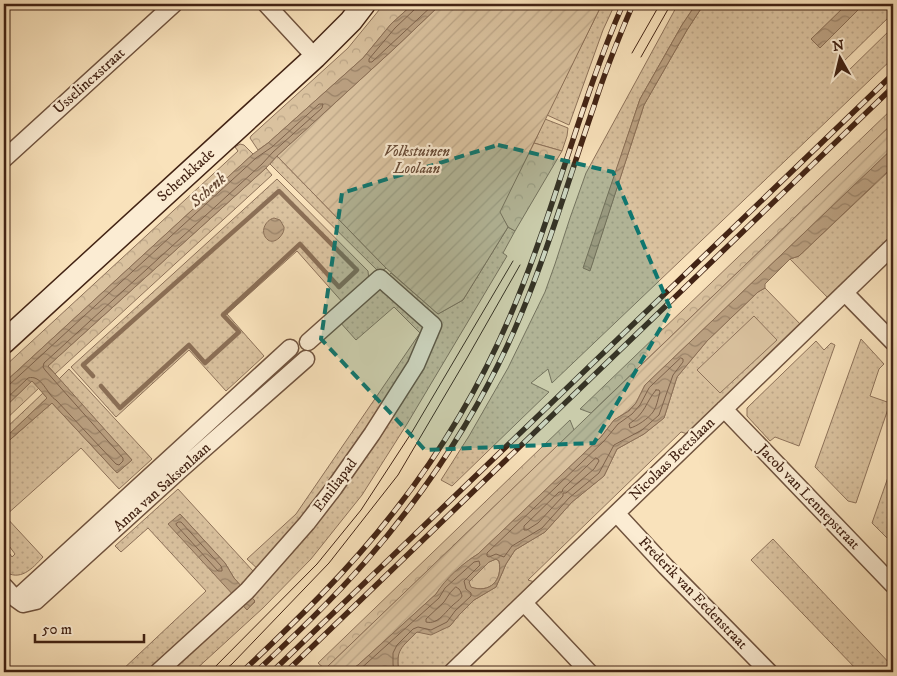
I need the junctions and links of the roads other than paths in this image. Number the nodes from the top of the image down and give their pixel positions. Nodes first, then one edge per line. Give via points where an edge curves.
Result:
1 (174, 4) edge
2 (266, 4) edge
3 (364, 4) edge
4 (315, 57) junction
5 (4, 159) edge
6 (893, 246) edge
7 (380, 278) joint
8 (845, 293) junction
9 (4, 342) edge
10 (893, 342) edge
11 (307, 351) junction
12 (724, 409) junction
13 (617, 514) junction
14 (893, 585) edge
15 (4, 586) edge
16 (16, 599) junction
17 (524, 603) junction
18 (158, 672) edge
19 (452, 672) edge
20 (589, 672) edge
21 (769, 672) edge

1 - 5 street, Usselincxstraat
2 - 4 street
3 - 4 street, Schenkkade
4 - 9 street, Schenkkade
6 - 8 street, Nicolaas Beetslaan
7 - 11 street, Anna van Saksenlaan
7 - 18 street, Emiliapad via 433,325 416,365 340,481 307,523 241,596
8 - 10 street
8 - 12 street, Nicolaas Beetslaan
11 - 16 street, Anna van Saksenlaan via 36,601 23,604
11 - 16 street, Anna van Saksenlaan via 304,340 292,342 290,348
12 - 13 street, Nicolaas Beetslaan
12 - 14 street, Jacob van Lennepstraat
13 - 17 street, Nicolaas Beetslaan
13 - 21 street, Frederik van Eedenstraat
15 - 16 street
17 - 19 street, Nicolaas Beetslaan
17 - 20 street

